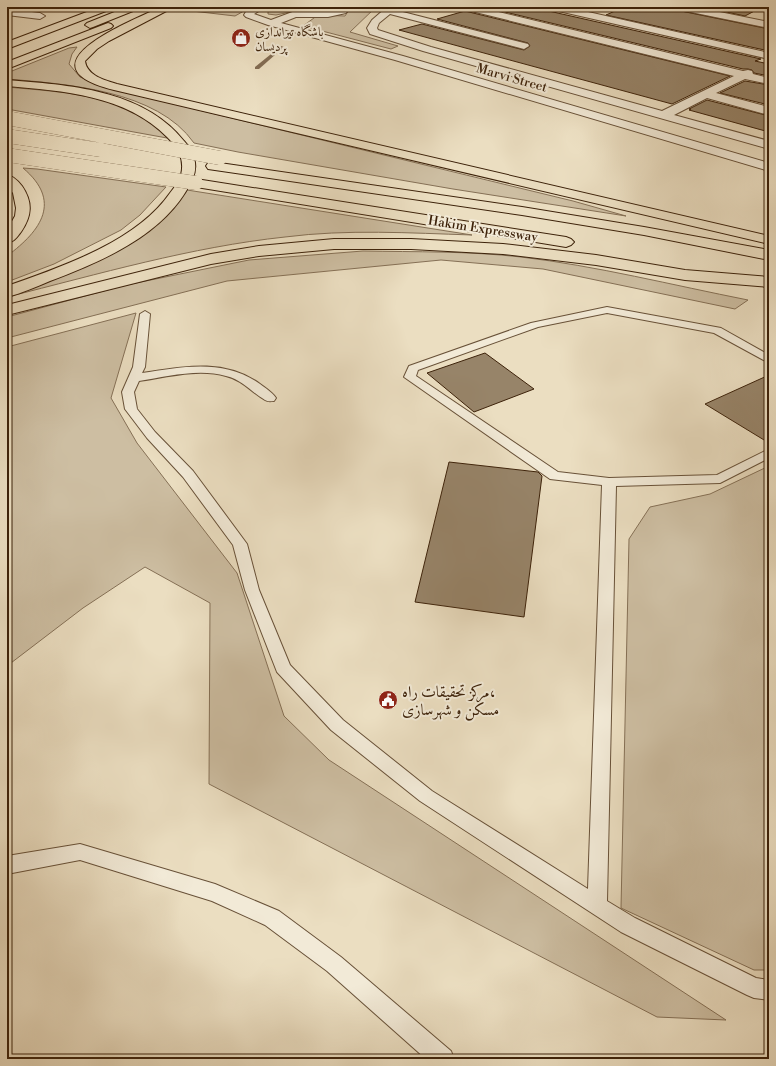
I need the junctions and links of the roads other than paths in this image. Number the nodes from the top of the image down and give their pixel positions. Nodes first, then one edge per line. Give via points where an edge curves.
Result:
1 (13, 7) edge
2 (87, 7) edge
3 (108, 7) edge
4 (135, 7) edge
5 (159, 7) edge
6 (169, 7) edge
7 (345, 7) edge
8 (466, 7) edge
9 (554, 7) edge
10 (586, 7) edge
11 (681, 7) edge
12 (390, 9) edge
13 (255, 10) edge
14 (7, 11) edge
15 (40, 16) dead end
16 (598, 17) junction
17 (271, 23) junction
18 (769, 25) edge
19 (562, 31) junction
20 (13, 33) dead end
21 (543, 38) dead end
22 (7, 46) edge
23 (427, 49) junction
24 (769, 49) edge
25 (769, 56) edge
26 (399, 58) junction
27 (7, 59) edge
28 (769, 62) edge
29 (478, 64) junction
30 (7, 66) edge
31 (744, 75) junction
32 (769, 81) edge
33 (7, 83) edge
34 (706, 94) junction
35 (769, 111) edge
36 (662, 116) junction
37 (7, 118) edge
38 (7, 136) edge
39 (769, 145) edge
40 (112, 152) dead end
41 (7, 155) edge
42 (135, 155) dead end
43 (216, 162) junction
44 (769, 167) edge
45 (7, 180) edge
46 (7, 239) edge
47 (769, 240) edge
48 (769, 255) edge
49 (769, 281) edge
50 (7, 292) edge
51 (7, 310) edge
52 (145, 314) dead end
53 (769, 360) edge
54 (134, 378) junction
55 (270, 398) dead end
56 (769, 453) edge
57 (608, 482) junction
58 (7, 865) edge
59 (597, 905) junction
60 (769, 990) edge
61 (443, 1059) edge

1 - 14 street
2 - 20 highway
3 - 22 highway
4 - 27 highway
5 - 30 highway
6 - 47 highway via 92,46 82,57 80,65 83,71 98,81 114,87
7 - 17 street via 339,13 288,15
8 - 19 street
9 - 16 street
10 - 24 street
11 - 18 street
12 - 23 street via 375,22 372,30
12 - 29 street via 527,44
13 - 17 street, Marvi Street via 249,15
14 - 15 street
16 - 19 street
16 - 25 street
17 - 26 street, Marvi Street
19 - 21 street
19 - 31 street
23 - 26 street
23 - 29 street
26 - 44 street, Marvi Street
28 - 31 street
29 - 36 street
31 - 32 street
31 - 34 street
33 - 50 highway via 101,96 127,104 146,113 172,133 189,157 188,173 180,190 166,208 146,226 104,251 64,270
34 - 35 street
34 - 36 street
36 - 39 street
37 - 43 highway, bridge
38 - 40 highway, bridge
41 - 49 highway, Hakim Expressway, bridge via 591,246
42 - 43 highway
43 - 48 highway, Hakim Expressway via 644,231
45 - 46 highway via 16,186 25,210
49 - 51 highway via 685,275 596,260 503,249 411,244 334,244 259,250 211,259
52 - 54 lane via 139,367
53 - 57 lane via 717,330 606,310 535,326 413,368 410,377 555,476
54 - 55 lane via 189,370 219,370 239,376
54 - 59 lane via 128,392 131,409 151,435 188,474 240,544 252,590 283,668 337,726 426,796
56 - 57 lane via 720,479
57 - 59 lane
58 - 61 lane via 80,852 215,893 272,918 334,964
59 - 60 lane via 628,925 754,988

